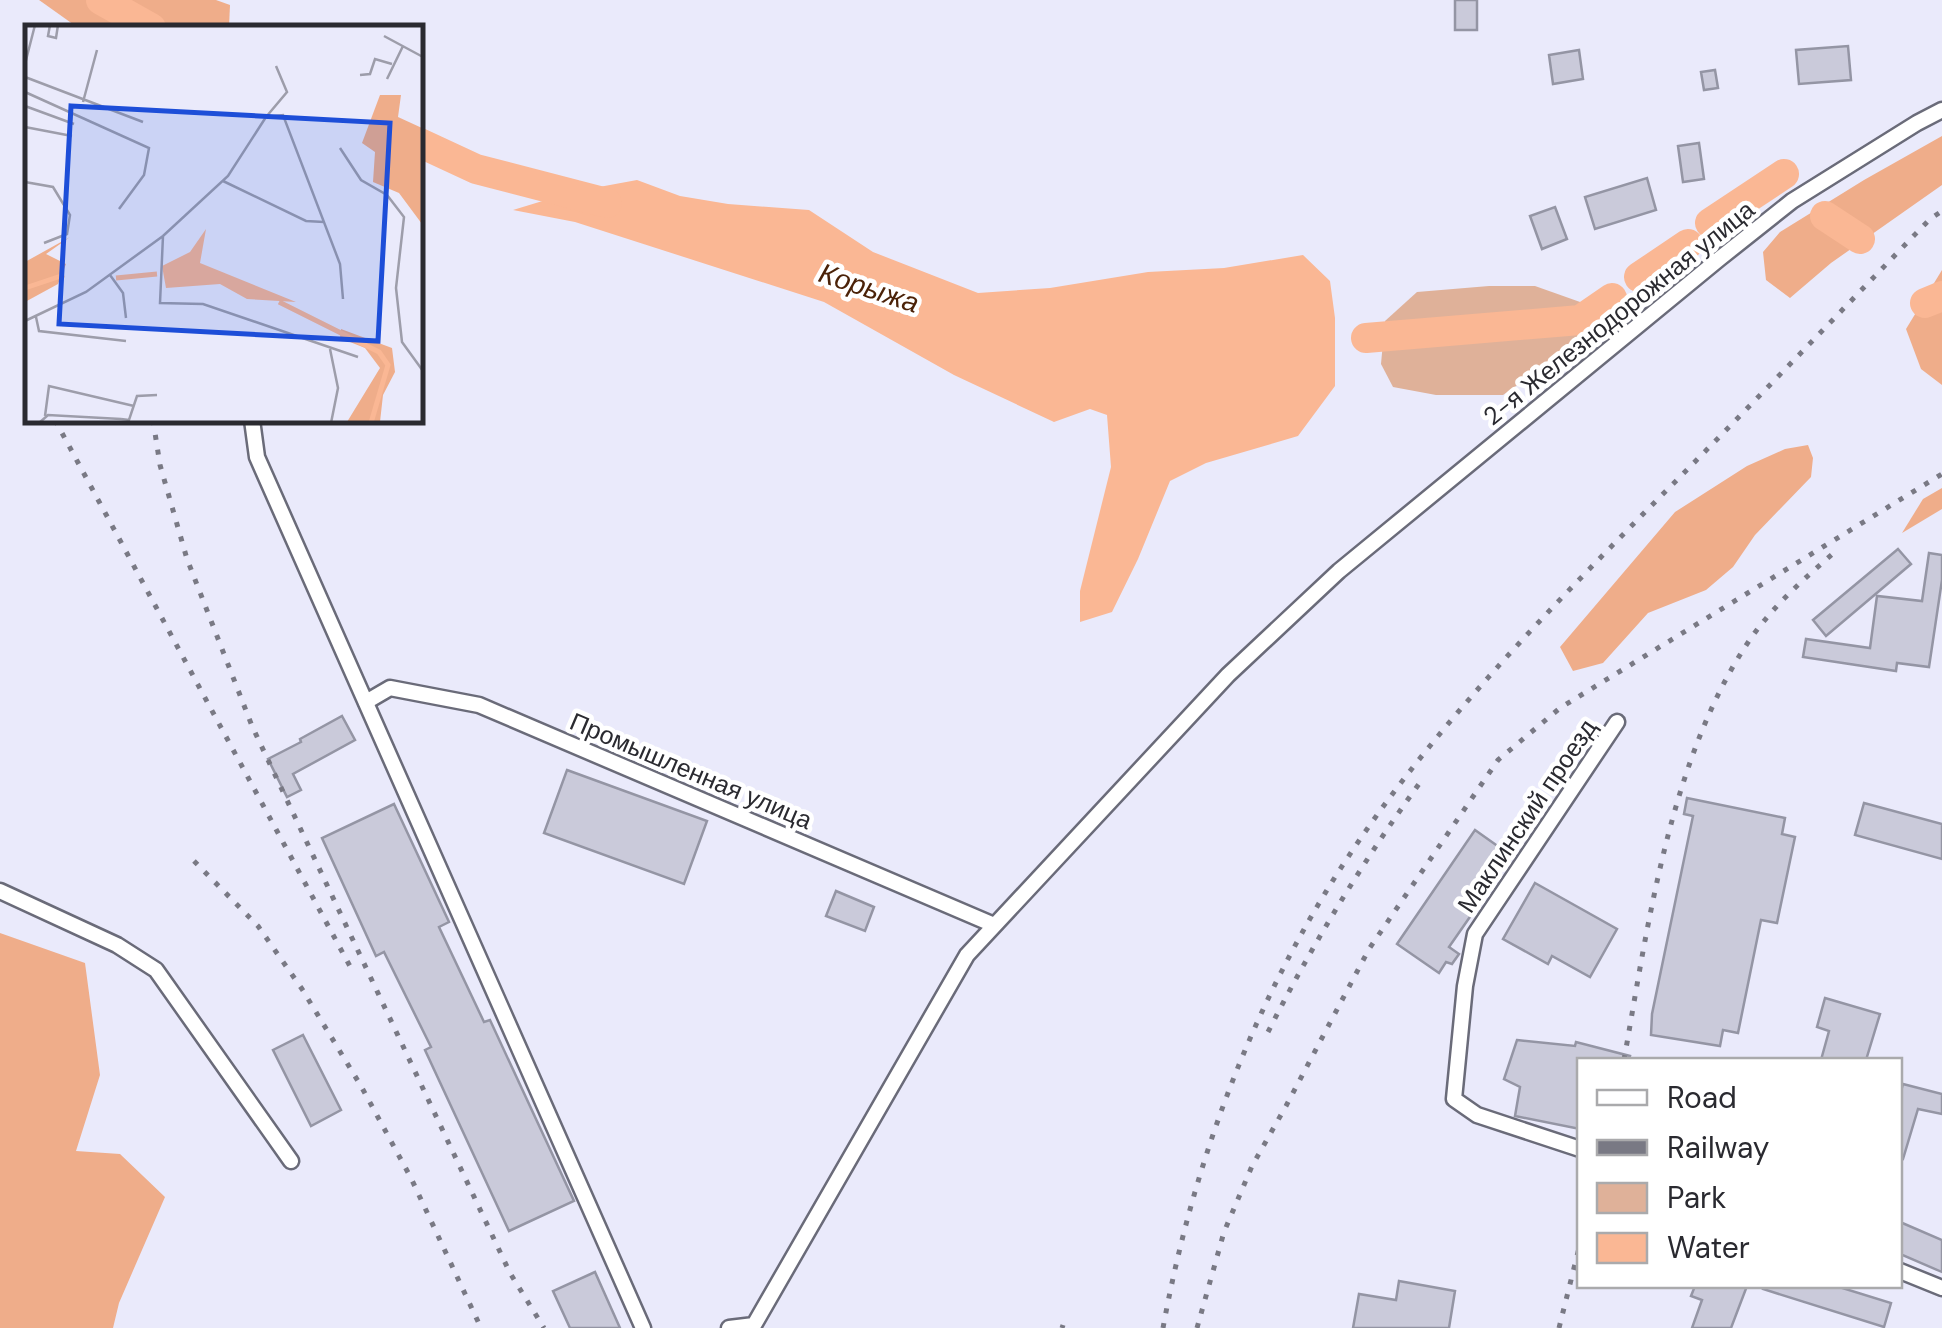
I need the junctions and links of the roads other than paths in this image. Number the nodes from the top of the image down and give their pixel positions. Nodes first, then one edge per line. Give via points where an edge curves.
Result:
1 (1942, 110) edge
2 (252, 422) edge
3 (366, 702) junction
4 (1617, 722) dead end
5 (0, 891) edge
6 (994, 925) junction
7 (1577, 1148) edge
8 (291, 1161) dead end
9 (1902, 1273) edge
10 (1942, 1288) edge
11 (643, 1328) edge
12 (730, 1328) edge

1 - 6 street, 2-я Железнодорожная улица via 1792,202 1339,571 1228,674
2 - 3 street via 257,457
3 - 6 street, Промышленная улица via 390,688 479,705
3 - 11 street
4 - 7 street, Маклинский проезд via 1475,934 1454,1099 1477,1115
5 - 8 street via 156,970
6 - 12 street, 2-я Железнодорожная улица via 968,955 754,1325
9 - 10 street

